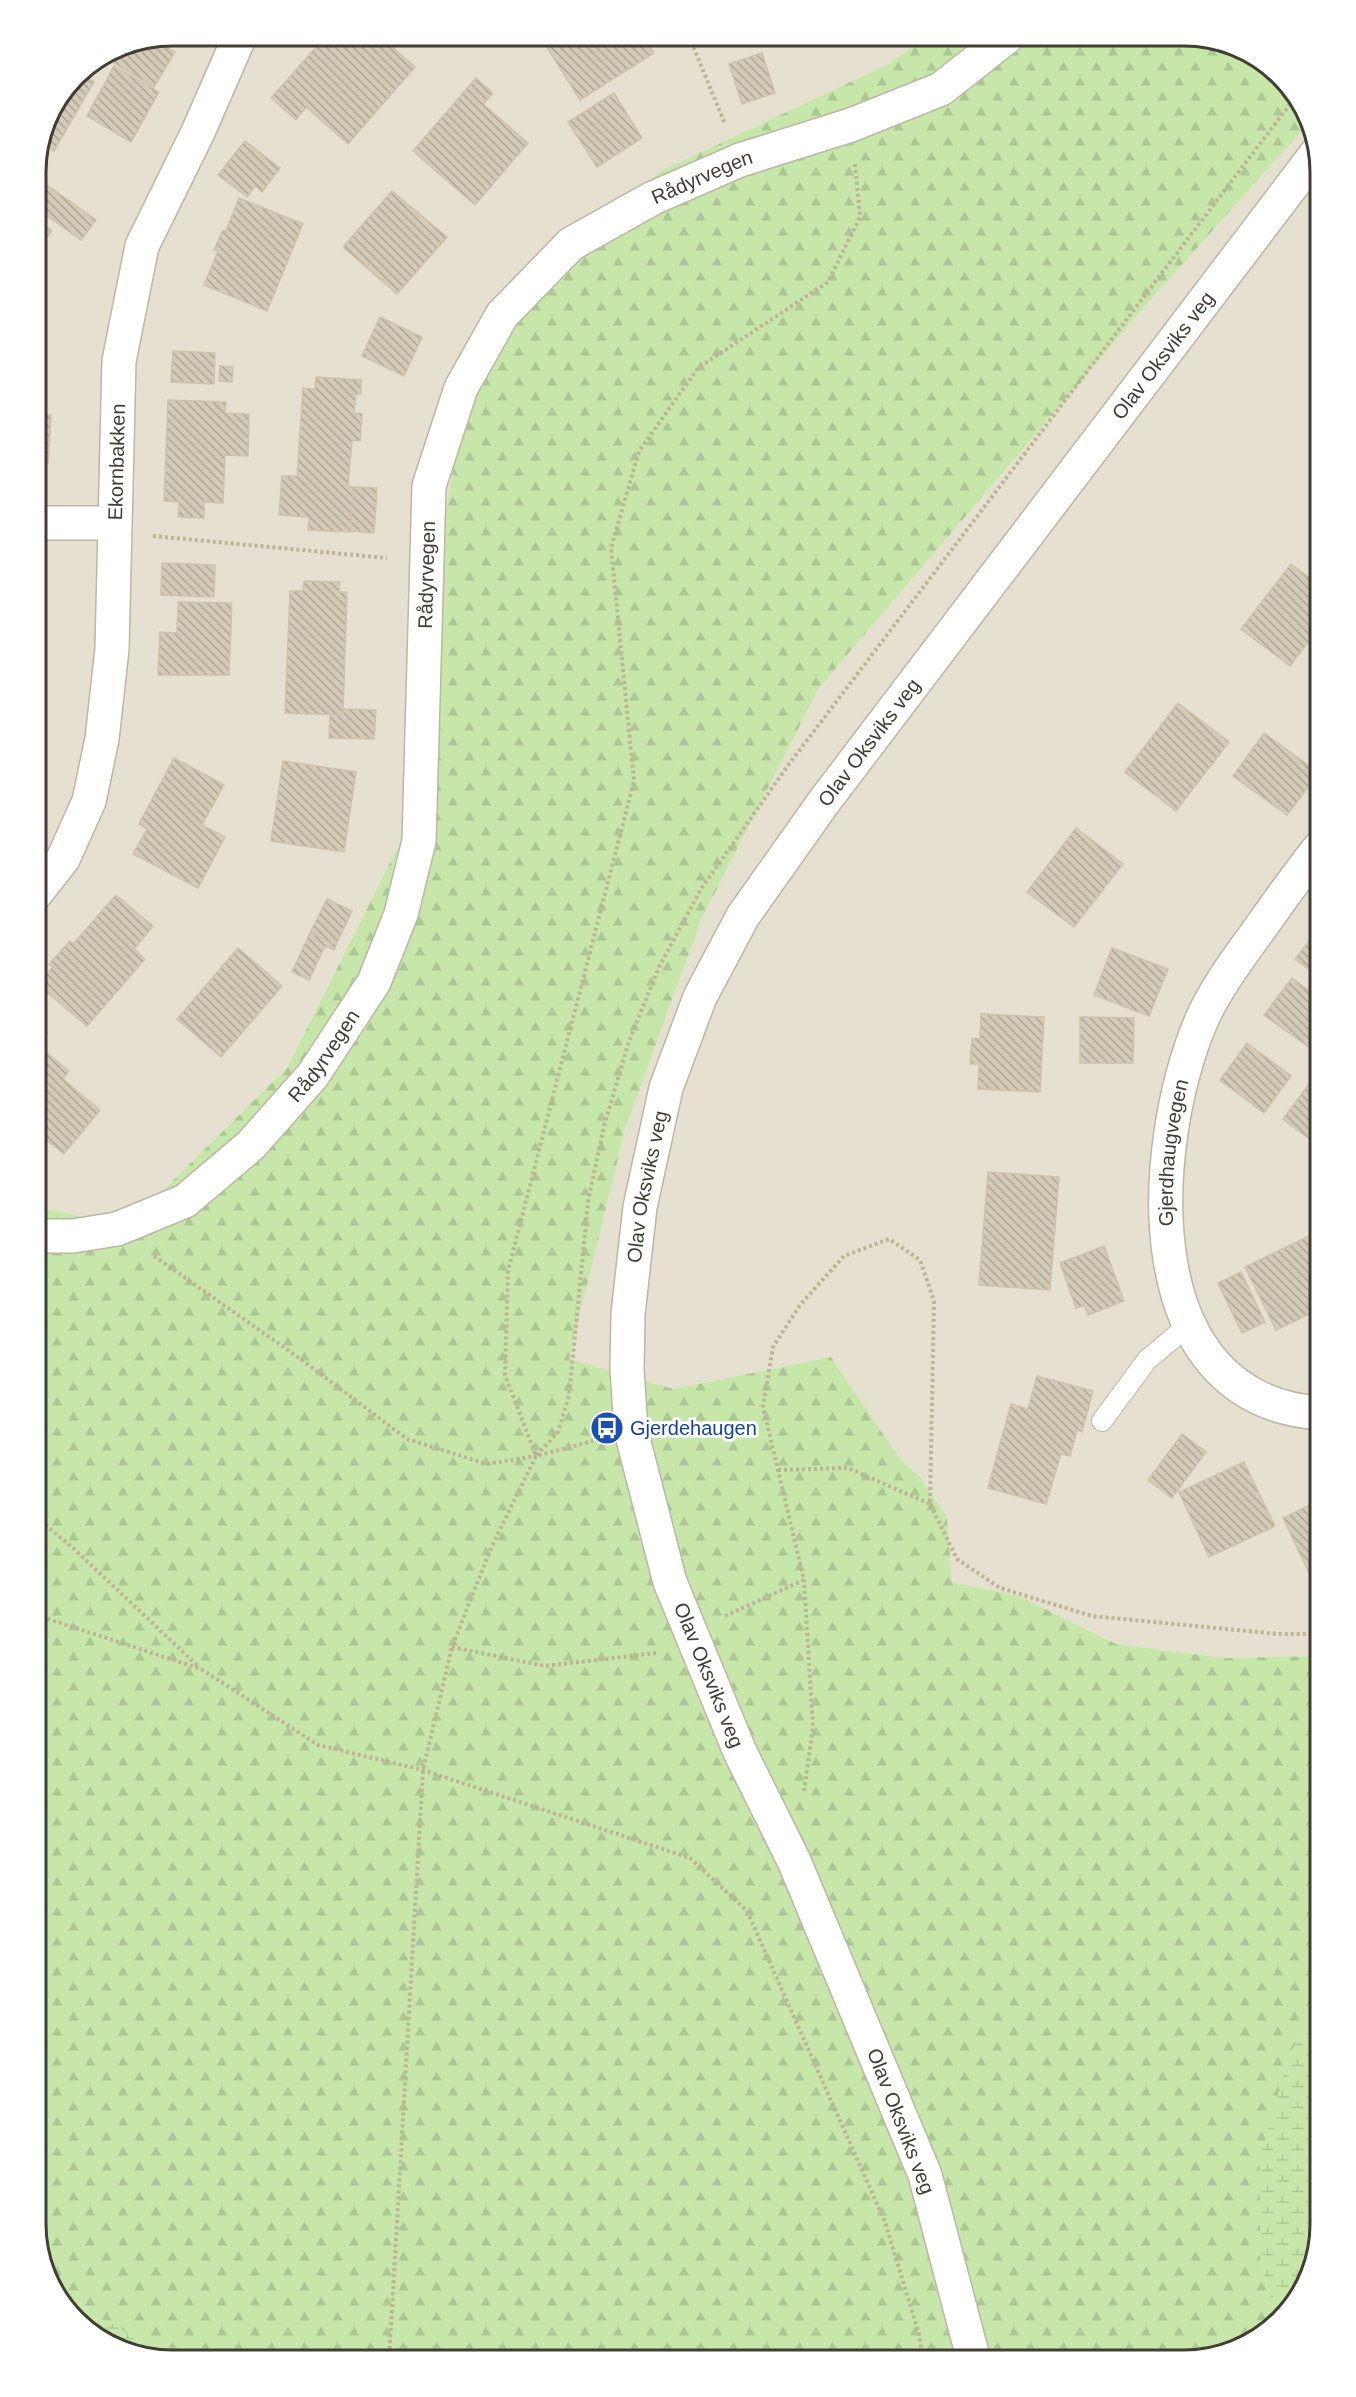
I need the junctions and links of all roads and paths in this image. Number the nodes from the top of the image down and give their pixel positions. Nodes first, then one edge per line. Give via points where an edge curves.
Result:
1 (236, 46) edge
2 (693, 47) edge
3 (994, 47) edge
4 (1289, 105) edge
5 (851, 125) junction
6 (740, 160) junction
7 (1309, 163) edge
8 (47, 524) edge
9 (113, 528) junction
10 (425, 561) junction
11 (1310, 861) edge
12 (47, 880) edge
13 (117, 1229) junction
14 (46, 1236) edge
15 (1190, 1324) junction
16 (1310, 1411) edge
17 (1102, 1421) dead end
18 (631, 1431) junction
19 (536, 1456) junction
20 (778, 1470) junction
21 (930, 1504) junction
22 (46, 1526) edge
23 (804, 1580) junction
24 (724, 1616) dead end
25 (46, 1618) edge
26 (1310, 1634) edge
27 (452, 1647) junction
28 (656, 1653) dead end
29 (201, 1669) junction
30 (423, 1770) junction
31 (804, 1795) dead end
32 (390, 2350) edge
33 (921, 2350) edge
34 (971, 2350) edge

1 - 9 street, Ekornbakken via 142,246 119,361
2 - 6 path
3 - 5 street, Rådyrvegen via 941,89
4 - 19 path via 789,764 700,889 660,967 628,1044 604,1126 588,1202 569,1396 558,1431
5 - 6 street, Rådyrvegen
5 - 19 path via 860,217 828,282 699,368 639,451 611,548 634,781 508,1271 505,1375
6 - 10 street, Rådyrvegen via 653,198 571,244 502,315 461,388 429,486
7 - 18 street, Olav Oksviks veg via 823,803 738,926 700,997 666,1088 640,1207 628,1314
8 - 9 street
9 - 10 path
9 - 12 street, Ekornbakken via 112,649 102,739 89,801 63,859
10 - 13 street, Rådyrvegen via 419,841 401,914 374,982 314,1075 251,1145 185,1201
11 - 15 street, Gjerdhaugvegen via 1232,967 1203,1018 1184,1072 1176,1104 1165,1199 1170,1266
13 - 14 street, Rådyrvegen
13 - 19 path via 407,1439 488,1464
15 - 16 street, Gjerdhaugvegen via 1208,1358 1252,1396 1276,1406
15 - 17 lane via 1147,1360
18 - 19 path
18 - 34 street, Olav Oksviks veg via 675,1593 740,1752 799,1872 925,2175
19 - 27 path via 491,1548
20 - 21 path via 848,1468
20 - 21 path via 763,1407 773,1347 800,1305 844,1256 889,1239 920,1260 934,1302
20 - 23 path
21 - 26 path via 957,1559 1000,1588 1092,1616
22 - 29 path
23 - 24 path
23 - 31 path via 813,1728
25 - 29 path
27 - 28 path via 545,1666
27 - 30 path
29 - 30 path via 318,1745
30 - 32 path
30 - 33 path via 690,1858 747,1911 885,2222

